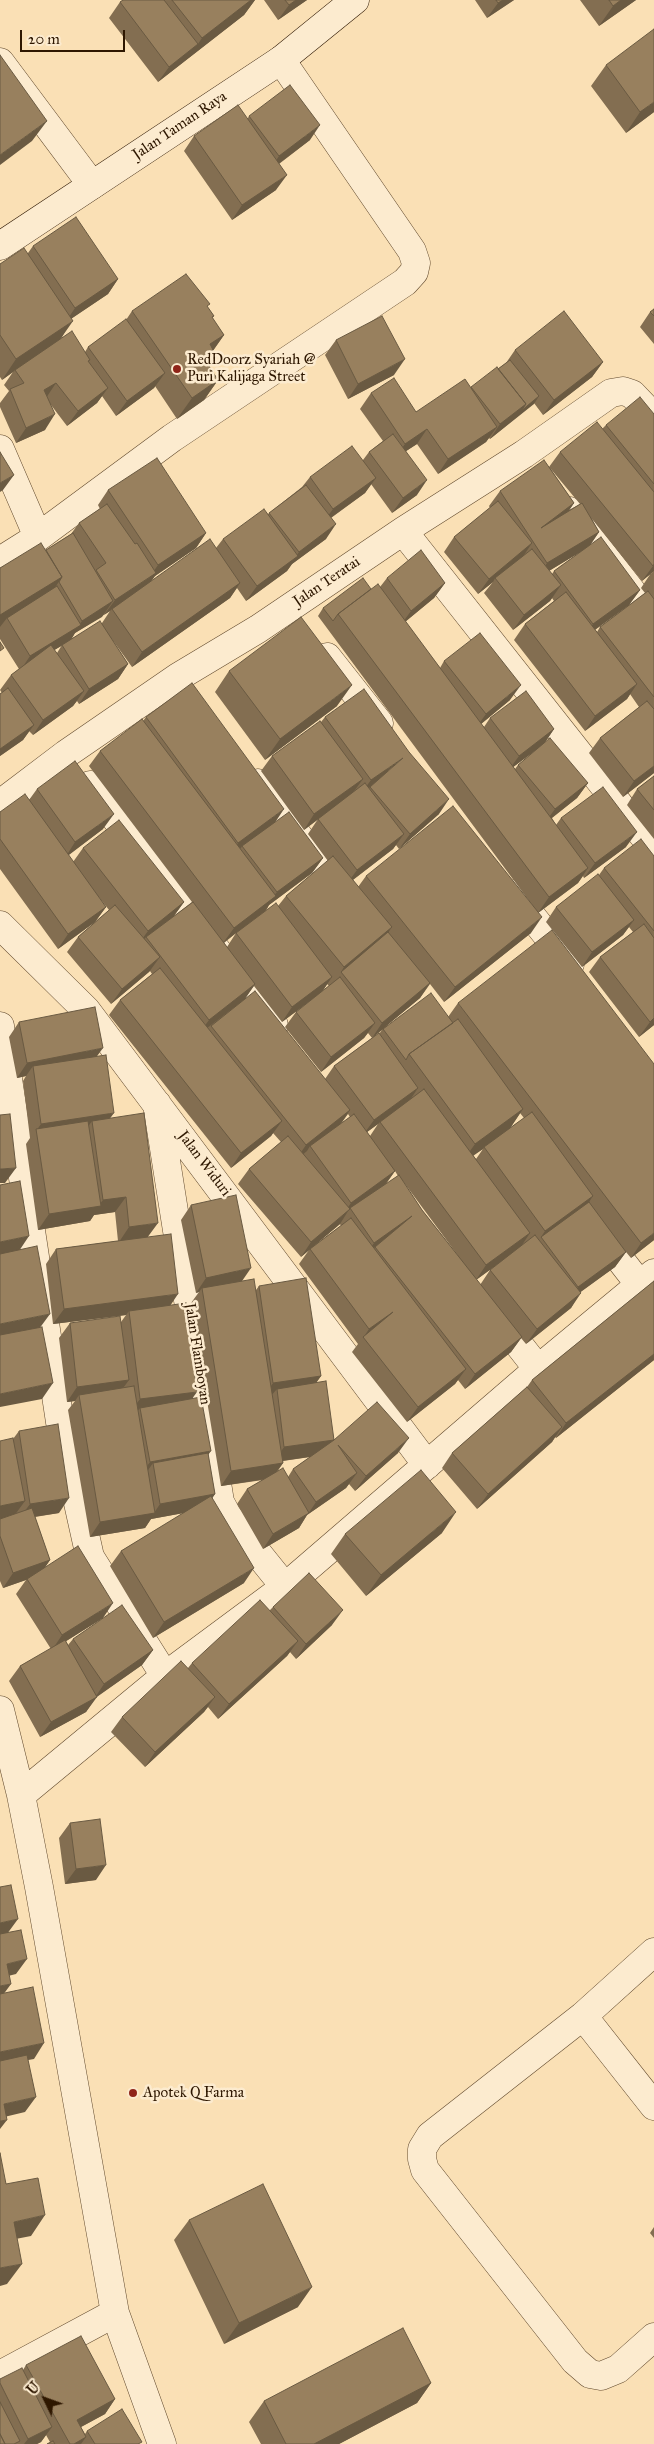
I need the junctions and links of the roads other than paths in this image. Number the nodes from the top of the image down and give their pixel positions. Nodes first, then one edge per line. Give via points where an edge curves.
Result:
1 (356, 0) edge
2 (281, 60) junction
3 (0, 62) edge
4 (92, 185) junction
5 (0, 246) edge
6 (654, 417) edge
7 (0, 449) edge
8 (524, 454) junction
9 (403, 531) junction
10 (38, 537) junction
11 (0, 561) edge
12 (289, 608) junction
13 (654, 620) edge
14 (392, 739) edge
15 (66, 754) junction
16 (244, 764) edge
17 (0, 804) edge
18 (654, 849) edge
19 (496, 871) edge
20 (358, 914) edge
21 (0, 925) edge
22 (587, 987) edge
23 (0, 1026) edge
24 (290, 1046) edge
25 (156, 1100) junction
26 (586, 1214) edge
27 (647, 1279) edge
28 (477, 1290) edge
29 (538, 1369) junction
30 (427, 1466) junction
31 (285, 1586) junction
32 (165, 1676) junction
33 (0, 1710) edge
34 (21, 1795) junction
35 (654, 1952) edge
36 (583, 2016) junction
37 (654, 2106) edge
38 (115, 2313) junction
39 (654, 2337) edge
40 (0, 2375) edge
41 (162, 2444) edge

1 - 2 street, Jalan Taman Raya
2 - 4 street, Jalan Taman Raya
2 - 10 street via 412,251 416,263 414,272 405,282 172,438
3 - 4 street
4 - 5 street, Jalan Taman Raya
6 - 8 street, Jalan Teratai via 632,394 623,391 611,393
7 - 10 street
8 - 9 street, Jalan Teratai
8 - 13 street
9 - 12 street, Jalan Teratai
9 - 18 street
10 - 11 street
12 - 14 street
12 - 15 street, Jalan Teratai via 184,685
15 - 17 street, Jalan Teratai
15 - 24 street
16 - 20 street
19 - 22 street
21 - 25 street, Jalan Widuri via 86,1010
23 - 32 street via 60,1422 90,1557
25 - 30 street, Jalan Widuri
25 - 31 street, Jalan Flamboyan via 220,1502
26 - 27 street
27 - 29 street
28 - 29 street
29 - 30 street
30 - 31 street
31 - 32 street
32 - 34 street
33 - 34 street
34 - 38 street
35 - 36 street
36 - 37 street
36 - 39 street via 430,2136 422,2149 422,2159 425,2170 575,2361 590,2374 601,2376 618,2369
38 - 40 street
38 - 41 street

